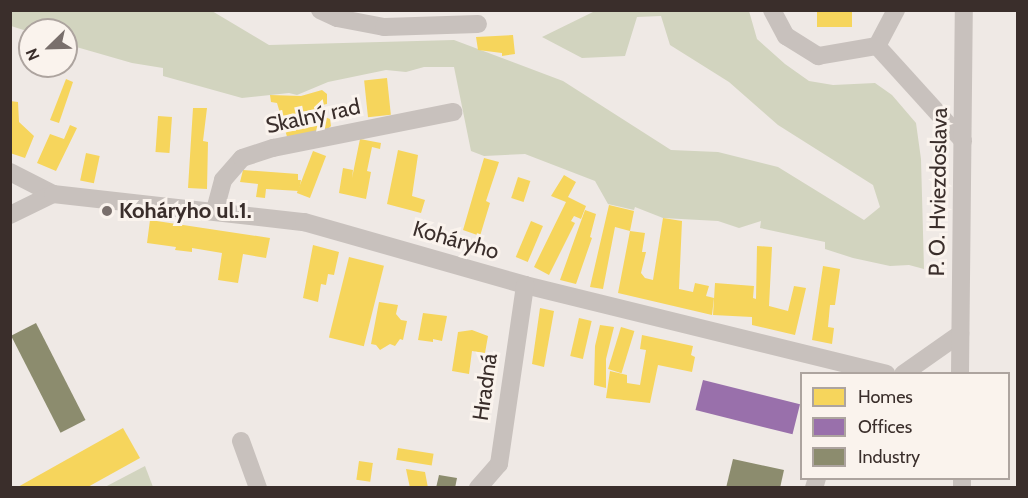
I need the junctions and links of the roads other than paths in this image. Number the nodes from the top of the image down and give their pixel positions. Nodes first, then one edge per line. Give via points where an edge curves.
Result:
1 (320, 10) edge
2 (772, 10) edge
3 (964, 10) edge
4 (896, 11) edge
5 (478, 24) dead end
6 (876, 46) junction
7 (453, 112) dead end
8 (963, 141) junction
9 (10, 172) edge
10 (52, 194) junction
11 (215, 210) junction
12 (10, 215) edge
13 (525, 285) junction
14 (960, 334) junction
15 (844, 368) edge
16 (872, 372) edge
17 (906, 372) edge
18 (960, 372) edge
19 (241, 441) dead end
20 (258, 488) edge
21 (478, 488) edge

1 - 5 street via 337,18 384,27
2 - 6 street via 786,36 818,56
3 - 8 street, P. O. Hviezdoslava
4 - 6 street
6 - 8 street
7 - 11 street, Skalný rad via 273,148 242,158 223,180
8 - 14 street, P. O. Hviezdoslava
9 - 10 street
10 - 11 street, Koháryho
10 - 12 street
11 - 13 street, Koháryho via 304,222
13 - 15 street, Koháryho
13 - 21 street, Hradná via 499,464
14 - 17 street
14 - 18 street, P. O. Hviezdoslava
15 - 16 street, Koháryho
19 - 20 street

